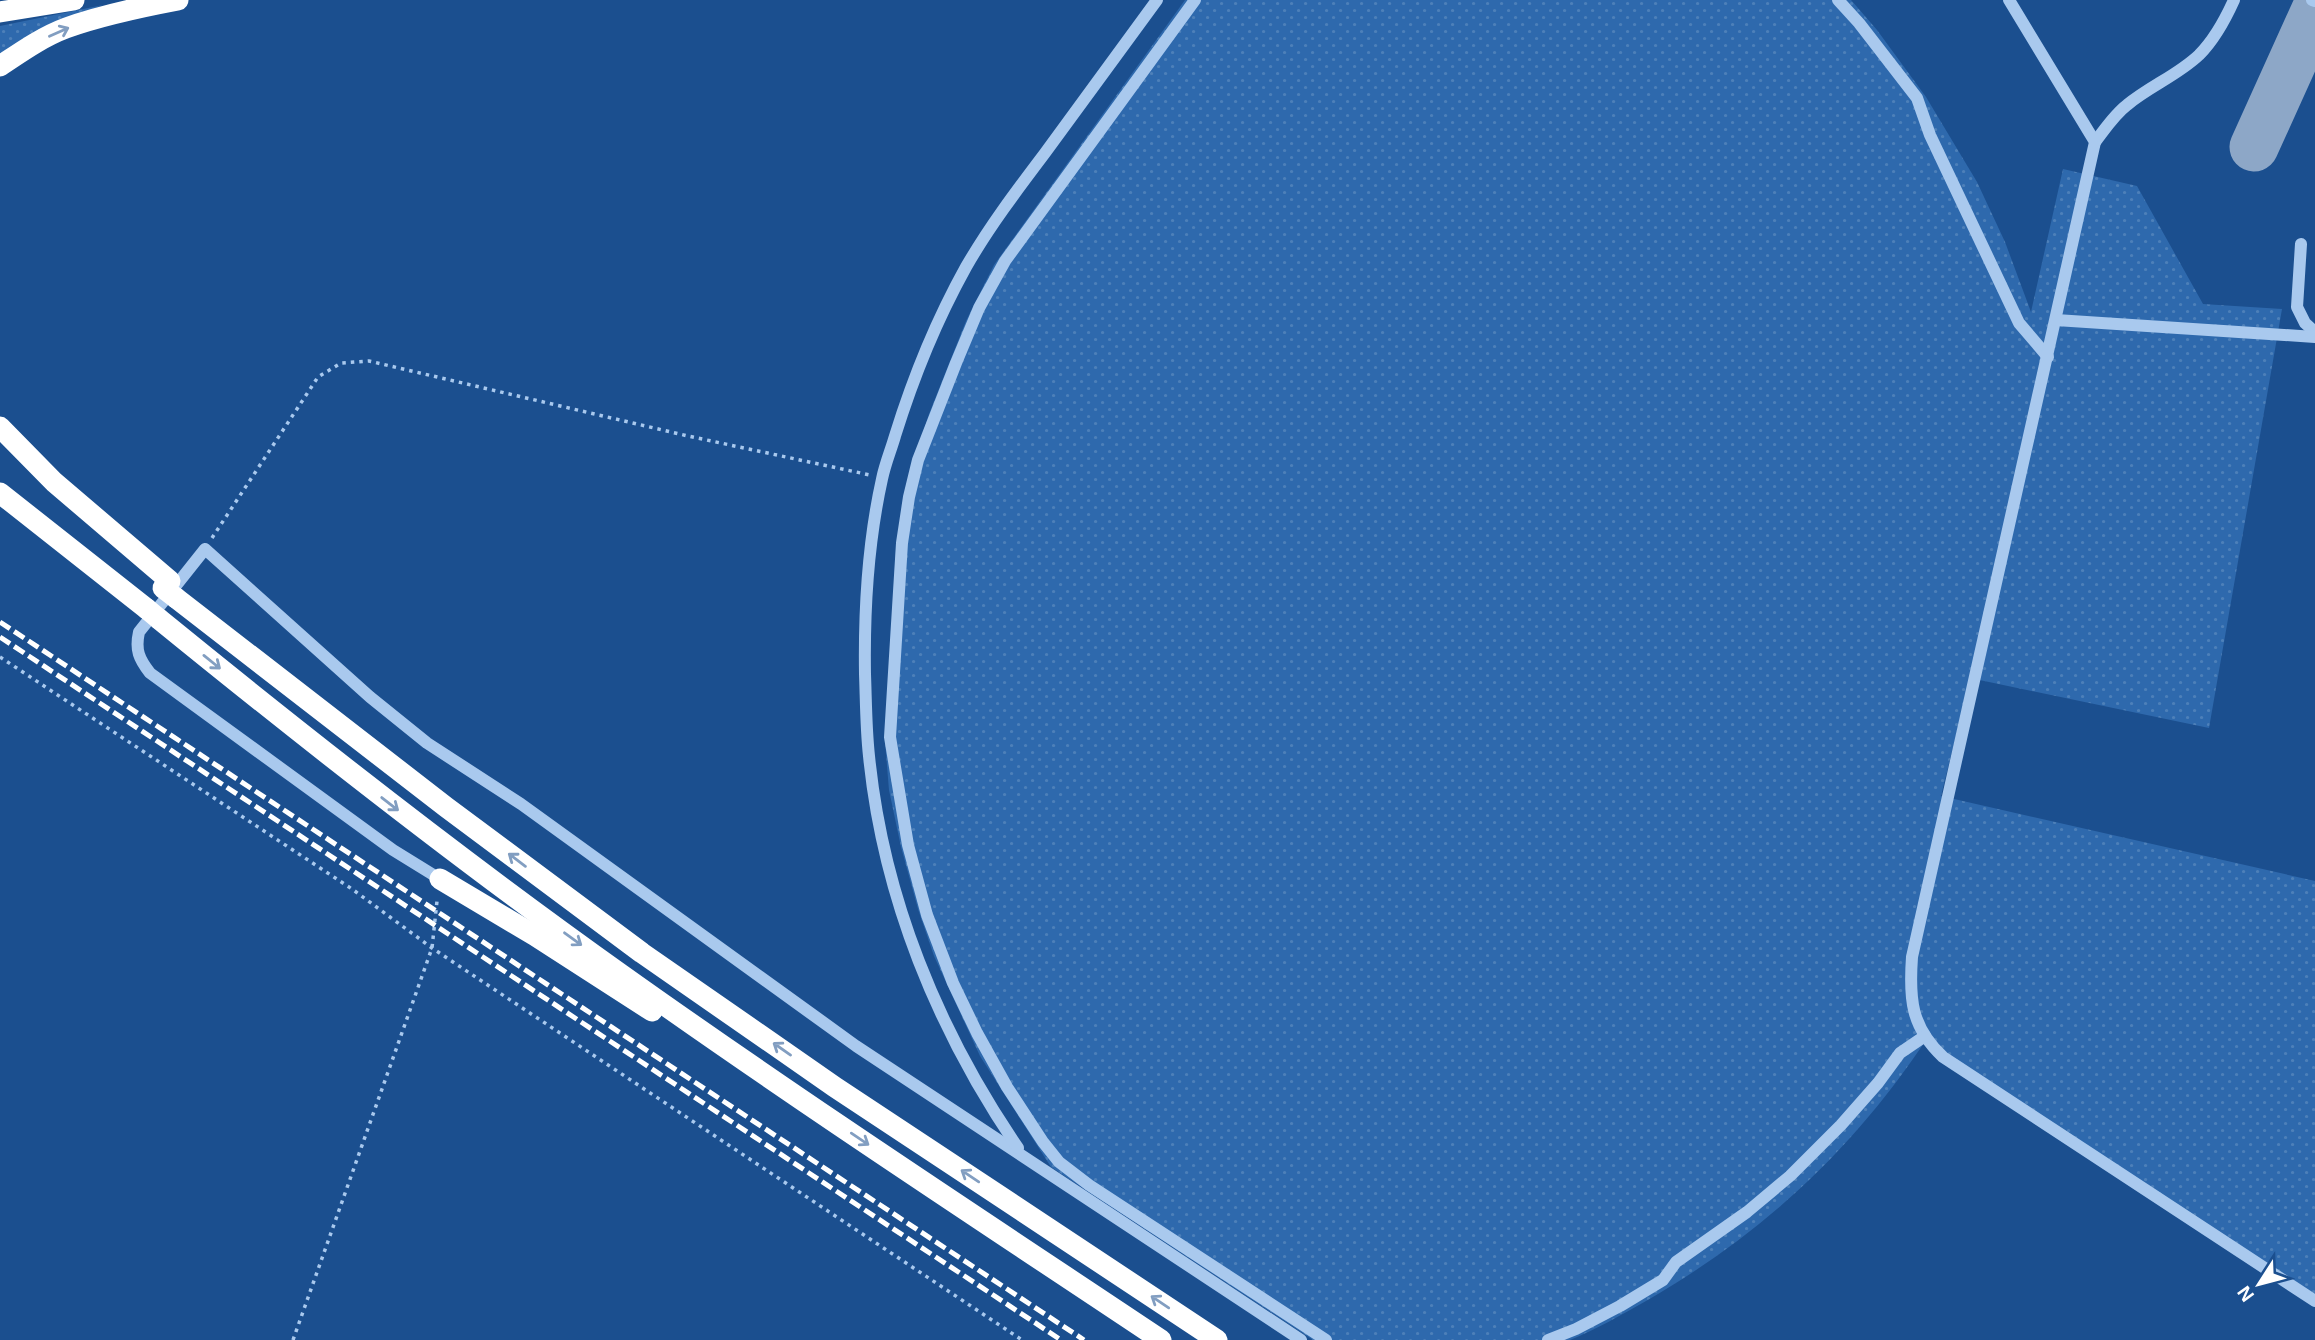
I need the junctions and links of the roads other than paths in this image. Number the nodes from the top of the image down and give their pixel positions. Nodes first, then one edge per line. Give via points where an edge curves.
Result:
1 (74, 0) edge
2 (178, 0) edge
3 (1157, 0) edge
4 (1195, 0) edge
5 (1838, 0) edge
6 (2010, 0) edge
7 (2234, 0) edge
8 (0, 12) edge
9 (0, 66) edge
10 (2095, 142) junction
11 (2301, 244) dead end
12 (2056, 320) junction
13 (2315, 334) edge
14 (2048, 356) junction
15 (0, 427) edge
16 (0, 449) edge
17 (0, 477) edge
18 (0, 493) edge
19 (91, 562) junction
20 (173, 589) junction
21 (440, 879) joint
22 (1925, 1036) junction
23 (819, 1112) junction
24 (1022, 1154) junction
25 (2315, 1301) edge
26 (1161, 1340) edge
27 (1217, 1340) edge
28 (1301, 1340) edge
29 (1326, 1340) edge
30 (1548, 1340) edge

1 - 8 highway
9 -> 2 highway via 66,28
3 - 24 street via 993,223 966,267 907,397 882,478 873,538 865,652 869,754 893,888 924,974 968,1068
4 - 29 street via 1005,261 956,363 918,460 909,496 890,737 908,845 927,915 977,1033 1042,1142 1059,1163 1089,1185
5 - 14 street via 1917,98 2019,323
6 - 10 street
7 - 10 street via 2213,40 2198,56 2127,105
10 - 12 street
11 - 13 street via 2297,307
12 - 13 street
12 - 14 street
14 - 22 street via 1912,957 1910,990
15 - 20 highway
16 - 20 highway
17 - 19 highway
18 - 19 highway
19 -> 23 highway via 432,836
27 -> 20 highway via 642,953 446,807
21 - 23 highway
21 - 24 street via 383,843 142,663 136,645 139,632 205,549 418,736 551,825 856,1046
22 - 25 street via 1943,1058
22 - 30 street via 1900,1052 1841,1125 1790,1176 1676,1262 1663,1280
23 -> 26 highway
24 - 28 street

